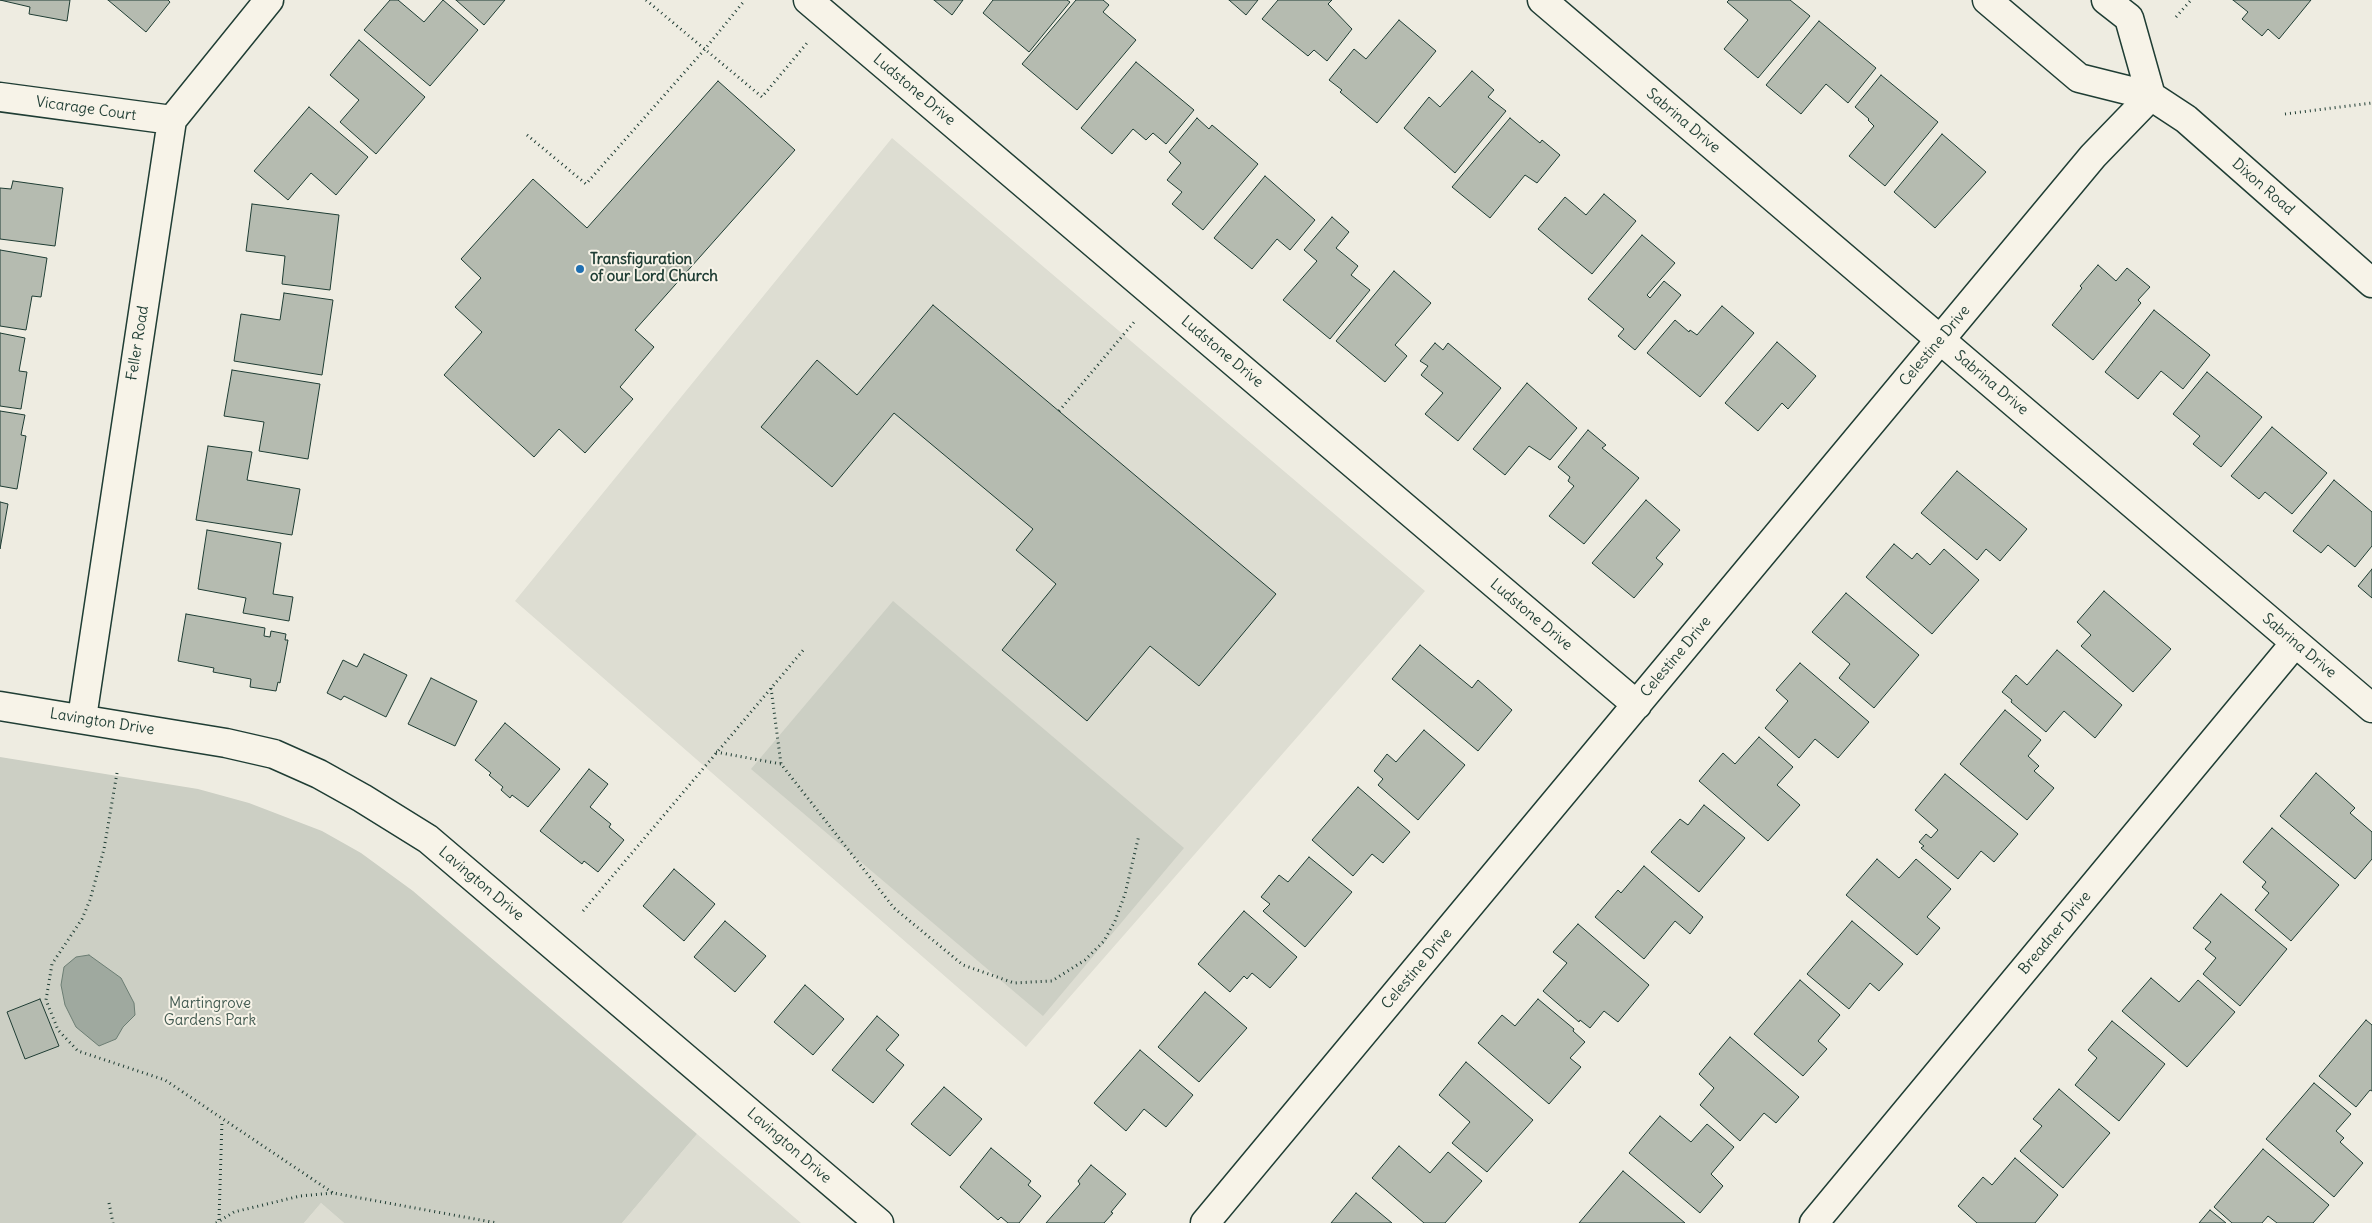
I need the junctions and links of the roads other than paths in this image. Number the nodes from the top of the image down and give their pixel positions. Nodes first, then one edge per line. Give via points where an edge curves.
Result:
1 (269, 0) edge
2 (808, 0) edge
3 (1542, 0) edge
4 (1987, 0) edge
5 (2106, 0) edge
6 (0, 96) edge
7 (2152, 96) junction
8 (172, 120) junction
9 (2372, 283) edge
10 (1940, 340) junction
11 (2295, 643) junction
12 (1637, 705) junction
13 (0, 706) edge
14 (2372, 708) edge
15 (82, 718) junction
16 (879, 1223) edge
17 (1206, 1223) edge
18 (1814, 1223) edge

1 - 8 street
2 - 12 street, Ludstone Drive
3 - 10 street, Sabrina Drive
4 - 7 street, Dixon Road via 2079,78
5 - 7 street via 2128,18
6 - 8 street, Vicarage Court
7 - 9 street, Dixon Road via 2186,119
7 - 10 street, Celestine Drive via 2093,156
8 - 15 street, Feller Road
10 - 11 street, Sabrina Drive
10 - 12 street, Celestine Drive
11 - 14 street, Sabrina Drive
11 - 18 street, Breadner Drive
12 - 17 street, Celestine Drive
13 - 15 street, Lavington Drive
15 - 16 street, Lavington Drive via 274,754 320,774 428,838

